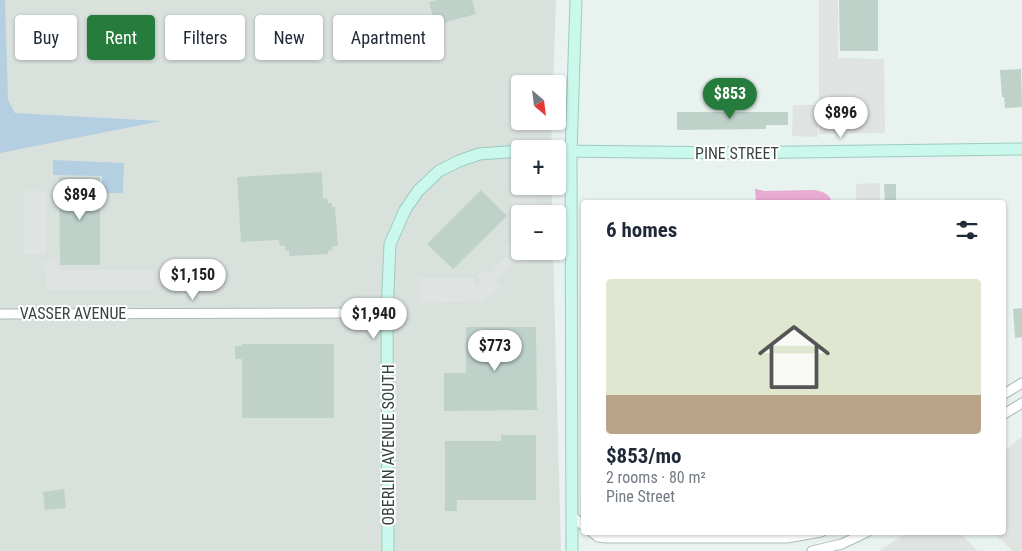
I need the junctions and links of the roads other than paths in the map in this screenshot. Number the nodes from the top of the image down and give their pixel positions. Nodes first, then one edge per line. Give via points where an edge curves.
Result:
1 (576, 0) edge
2 (1022, 149) edge
3 (511, 151) edge
4 (566, 152) edge
5 (571, 152) junction
6 (387, 313) junction
7 (0, 314) edge
8 (1022, 383) edge
9 (1006, 393) edge
10 (1022, 402) edge
11 (1006, 413) edge
12 (572, 516) junction
13 (581, 524) edge
14 (596, 535) edge
15 (804, 535) edge
16 (861, 535) edge
17 (388, 551) edge
18 (572, 551) edge
19 (812, 551) edge

1 - 5 street
2 - 5 street, PINE STREET
3 - 6 street, OBERLIN AVENUE SOUTH via 490,152 459,160 439,171 418,191 405,210 390,244
4 - 5 street
5 - 12 street
6 - 7 street, VASSER AVENUE
6 - 17 street, OBERLIN AVENUE SOUTH
8 - 9 street
10 - 11 street
12 - 13 street
12 - 18 street
14 - 15 street via 607,538 787,538
16 - 19 street via 842,544

